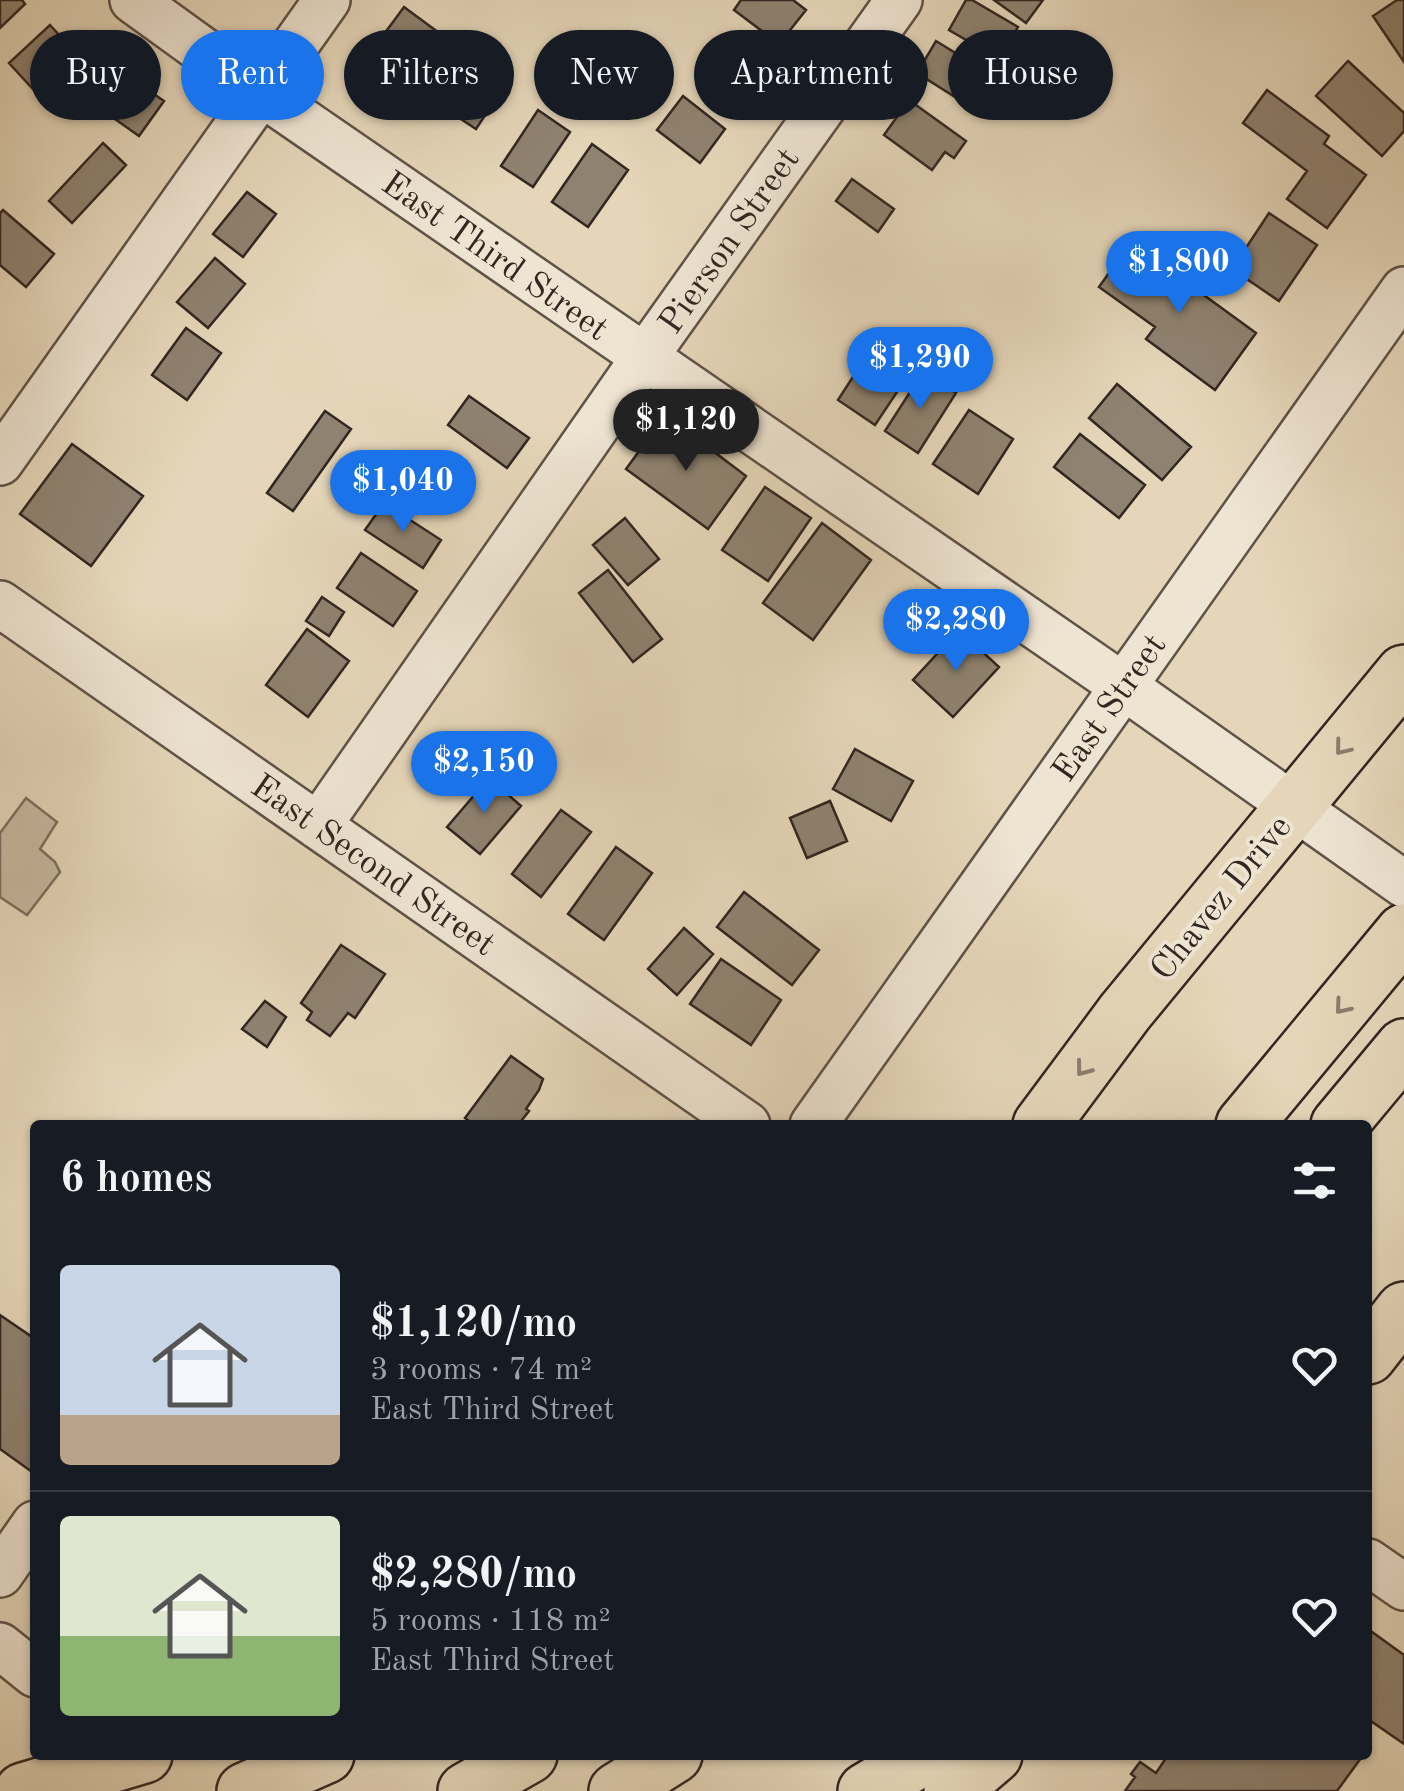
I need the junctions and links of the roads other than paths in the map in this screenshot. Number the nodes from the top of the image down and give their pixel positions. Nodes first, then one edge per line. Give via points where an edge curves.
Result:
1 (132, 0) edge
2 (327, 0) edge
3 (899, 0) edge
4 (307, 30) edge
5 (181, 35) edge
6 (244, 120) edge
7 (301, 120) edge
8 (1404, 290) edge
9 (644, 358) junction
10 (0, 462) edge
11 (0, 604) edge
12 (1404, 672) edge
13 (1123, 686) junction
14 (1294, 806) junction
15 (318, 826) junction
16 (1387, 872) edge
17 (1404, 932) edge
18 (1404, 1047) edge
19 (740, 1120) edge
20 (817, 1120) edge
21 (1044, 1120) edge
22 (1248, 1120) edge
23 (1343, 1120) edge
24 (1404, 1310) edge
25 (1372, 1351) edge
26 (30, 1531) edge
27 (1372, 1565) edge
28 (0, 1574) edge
29 (1404, 1588) edge
30 (0, 1646) edge
31 (30, 1670) edge
32 (127, 1760) edge
33 (315, 1760) edge
34 (520, 1760) edge
35 (666, 1760) edge
36 (918, 1760) edge
37 (988, 1760) edge
38 (23, 1791) edge
39 (244, 1791) edge
40 (466, 1791) edge
41 (617, 1791) edge
42 (866, 1791) edge
43 (952, 1791) edge

1 - 5 street, East Third Street
2 - 4 street
3 - 9 street, Pierson Street
6 - 10 street
7 - 9 street, East Third Street
8 - 13 street, East Street
9 - 13 street, East Third Street
9 - 15 street, Pierson Street
11 - 15 street, East Second Street
12 -> 14 main road, Chavez Drive
13 - 14 street, East Third Street
13 - 20 street, East Street
14 - 16 street, East Third Street
14 -> 21 main road, Chavez Drive
15 - 19 street, East Second Street
17 -> 22 main road
18 - 23 main road
24 - 25 main road
26 - 28 street
27 - 29 street
30 - 31 street
32 - 38 main road
33 - 39 main road
34 - 40 main road
35 - 41 main road
36 - 42 main road
37 - 43 main road

